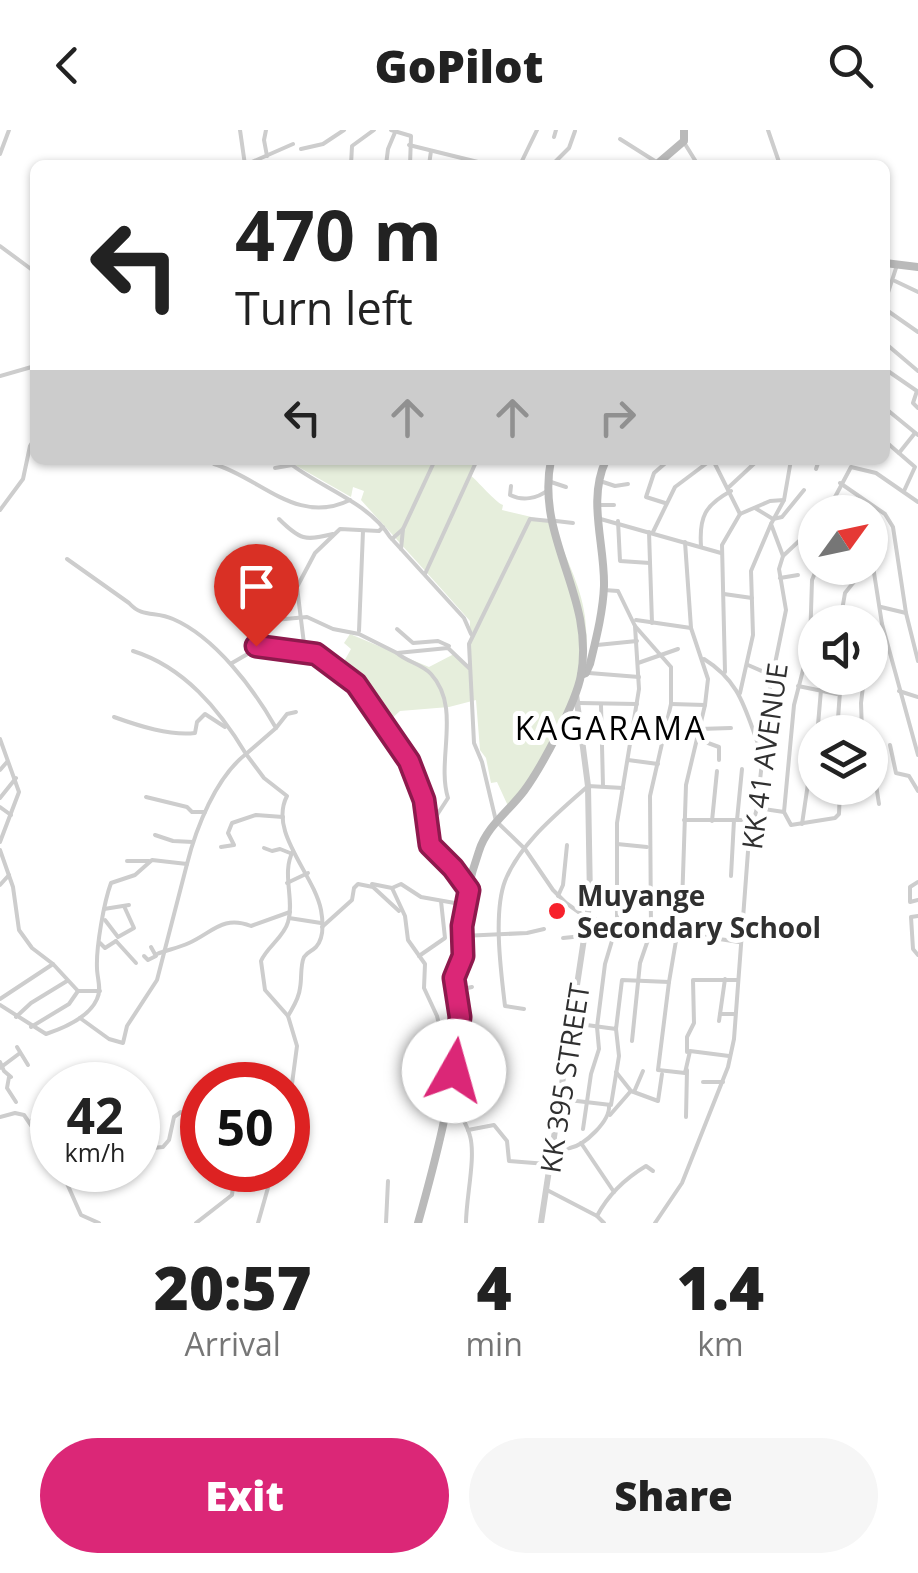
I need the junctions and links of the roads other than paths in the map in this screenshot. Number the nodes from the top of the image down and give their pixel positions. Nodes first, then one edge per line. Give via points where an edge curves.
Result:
1 (9, 130) edge
2 (240, 130) edge
3 (266, 130) edge
4 (344, 130) edge
5 (538, 130) edge
6 (556, 130) edge
7 (575, 130) edge
8 (684, 130) edge
9 (768, 130) edge
10 (371, 131) edge
11 (394, 131) edge
12 (336, 132) edge
13 (554, 137) dead end
14 (620, 139) dead end
15 (684, 141) junction
16 (293, 144) dead end
17 (409, 145) junction
18 (301, 149) dead end
19 (431, 152) junction
20 (0, 154) edge
21 (267, 156) junction
22 (244, 160) edge
23 (257, 160) edge
24 (351, 160) edge
25 (387, 160) edge
26 (410, 160) edge
27 (430, 160) edge
28 (463, 160) edge
29 (523, 160) edge
30 (557, 160) edge
31 (651, 160) edge
32 (662, 160) edge
33 (695, 160) edge
34 (778, 160) edge
35 (0, 246) edge
36 (890, 263) edge
37 (897, 264) junction
38 (918, 267) edge
39 (30, 268) edge
40 (890, 284) edge
41 (918, 292) edge
42 (890, 310) edge
43 (918, 332) edge
44 (890, 347) edge
45 (30, 368) edge
46 (918, 371) edge
47 (890, 372) edge
48 (2, 376) edge
49 (918, 391) edge
50 (918, 408) edge
51 (890, 412) edge
52 (918, 432) edge
53 (890, 445) edge
54 (30, 446) edge
55 (899, 453) junction
56 (217, 465) edge
57 (292, 465) joint
58 (434, 465) edge
59 (475, 465) edge
60 (550, 465) edge
61 (603, 465) edge
62 (664, 465) edge
63 (705, 465) edge
64 (715, 465) edge
65 (753, 465) edge
66 (790, 465) edge
67 (817, 465) edge
68 (849, 465) edge
69 (275, 468) dead end
70 (850, 468) junction
71 (816, 469) dead end
72 (598, 481) junction
73 (628, 484) dead end
74 (840, 484) junction
75 (512, 486) dead end
76 (548, 486) junction
77 (566, 487) dead end
78 (730, 489) junction
79 (804, 490) dead end
80 (904, 492) junction
81 (835, 495) edge
82 (855, 495) edge
83 (350, 500) junction
84 (784, 500) junction
85 (918, 502) edge
86 (665, 503) junction
87 (597, 504) junction
88 (614, 505) dead end
89 (755, 508) junction
90 (0, 510) edge
91 (740, 514) junction
92 (597, 518) junction
93 (888, 519) edge
94 (279, 520) dead end
95 (551, 521) junction
96 (618, 522) junction
97 (772, 522) junction
98 (573, 523) dead end
99 (384, 526) junction
100 (403, 530) junction
101 (363, 532) junction
102 (650, 532) junction
103 (333, 534) junction
104 (392, 540) junction
105 (684, 542) junction
106 (798, 543) edge
107 (701, 546) junction
108 (401, 549) junction
109 (718, 551) junction
110 (783, 556) junction
111 (67, 559) dead end
112 (650, 563) junction
113 (426, 574) junction
114 (798, 575) dead end
115 (780, 578) junction
116 (604, 590) junction
117 (724, 594) junction
118 (752, 598) junction
119 (244, 602) dead end
120 (888, 608) edge
121 (906, 613) junction
122 (299, 617) junction
123 (652, 622) junction
124 (634, 623) junction
125 (691, 628) junction
126 (397, 629) dead end
127 (359, 634) junction
128 (472, 636) junction
129 (636, 641) junction
130 (594, 645) junction
131 (678, 649) dead end
132 (888, 649) edge
133 (453, 650) junction
134 (133, 651) dead end
135 (305, 652) junction
136 (396, 654) junction
137 (662, 654) junction
138 (702, 658) junction
139 (918, 658) edge
140 (232, 663) junction
141 (638, 663) junction
142 (748, 665) junction
143 (469, 668) junction
144 (725, 672) junction
145 (584, 674) junction
146 (772, 676) junction
147 (639, 677) junction
148 (798, 686) edge
149 (898, 690) junction
150 (740, 693) junction
151 (918, 697) edge
152 (577, 699) junction
153 (638, 704) junction
154 (671, 704) junction
155 (601, 705) junction
156 (705, 705) junction
157 (296, 712) dead end
158 (114, 717) dead end
159 (226, 727) junction
160 (276, 728) junction
161 (731, 728) dead end
162 (699, 729) junction
163 (696, 739) junction
164 (0, 741) edge
165 (890, 745) dead end
166 (246, 754) junction
167 (761, 754) junction
168 (918, 755) edge
169 (628, 760) junction
170 (719, 760) dead end
171 (7, 762) junction
172 (658, 764) junction
173 (742, 769) dead end
174 (0, 770) edge
175 (717, 771) dead end
176 (16, 778) junction
177 (588, 786) junction
178 (603, 787) junction
179 (622, 788) junction
180 (918, 791) edge
181 (0, 798) edge
182 (146, 798) dead end
183 (805, 805) edge
184 (839, 805) edge
185 (0, 808) edge
186 (756, 808) junction
187 (205, 812) junction
188 (784, 812) junction
189 (12, 814) junction
190 (283, 816) junction
191 (684, 820) junction
192 (712, 820) junction
193 (736, 820) junction
194 (754, 820) junction
195 (496, 821) junction
196 (802, 824) junction
197 (426, 832) junction
198 (155, 834) dead end
199 (0, 842) edge
200 (193, 842) junction
201 (617, 844) junction
202 (568, 845) dead end
203 (221, 847) dead end
204 (649, 847) junction
205 (264, 848) dead end
206 (524, 849) junction
207 (0, 850) edge
208 (292, 852) junction
209 (128, 861) dead end
210 (149, 861) junction
211 (188, 864) junction
212 (308, 874) junction
213 (9, 875) junction
214 (731, 876) dead end
215 (918, 882) edge
216 (288, 883) junction
217 (0, 885) edge
218 (366, 885) junction
219 (392, 888) junction
220 (469, 890) junction
221 (558, 896) junction
222 (918, 900) edge
223 (441, 901) junction
224 (910, 902) junction
225 (466, 905) junction
226 (104, 910) junction
227 (289, 915) junction
228 (404, 916) junction
229 (918, 916) edge
230 (586, 918) junction
231 (911, 918) junction
232 (104, 920) junction
233 (617, 924) junction
234 (321, 925) junction
235 (544, 929) dead end
236 (651, 931) junction
237 (501, 932) junction
238 (680, 933) junction
239 (462, 936) junction
240 (584, 936) junction
241 (563, 938) dead end
242 (117, 939) junction
243 (740, 942) junction
244 (100, 943) junction
245 (151, 947) dead end
246 (166, 950) junction
247 (157, 954) junction
248 (918, 955) edge
249 (144, 956) dead end
250 (418, 956) junction
251 (136, 963) dead end
252 (53, 964) junction
253 (724, 979) junction
254 (639, 980) junction
255 (738, 980) junction
256 (68, 981) junction
257 (669, 982) junction
258 (472, 987) dead end
259 (100, 990) junction
260 (78, 991) junction
261 (454, 991) junction
262 (0, 1002) edge
263 (524, 1009) dead end
264 (720, 1014) junction
265 (736, 1014) junction
266 (288, 1016) junction
267 (16, 1017) junction
268 (80, 1018) junction
269 (720, 1021) dead end
270 (572, 1022) junction
271 (31, 1027) junction
272 (597, 1027) junction
273 (616, 1028) junction
274 (442, 1037) junction
275 (419, 1040) dead end
276 (632, 1041) dead end
277 (415, 1048) dead end
278 (687, 1052) junction
279 (730, 1056) junction
280 (295, 1062) edge
281 (28, 1064) dead end
282 (0, 1066) edge
283 (687, 1070) junction
284 (643, 1071) dead end
285 (616, 1072) junction
286 (662, 1072) junction
287 (451, 1079) junction
288 (703, 1082) dead end
289 (722, 1082) junction
290 (632, 1092) junction
291 (560, 1099) junction
292 (16, 1102) dead end
293 (586, 1103) junction
294 (610, 1106) junction
295 (180, 1115) edge
296 (610, 1115) junction
297 (0, 1117) edge
298 (28, 1118) joint
299 (686, 1118) dead end
300 (30, 1121) edge
301 (582, 1128) dead end
302 (468, 1130) junction
303 (581, 1143) junction
304 (160, 1147) edge
305 (553, 1148) junction
306 (550, 1164) junction
307 (653, 1170) dead end
308 (388, 1181) dead end
309 (547, 1190) junction
310 (71, 1192) edge
311 (232, 1192) edge
312 (267, 1192) edge
313 (614, 1192) junction
314 (598, 1216) junction
315 (100, 1223) edge
316 (196, 1223) edge
317 (258, 1223) edge
318 (386, 1223) edge
319 (418, 1223) edge
320 (466, 1223) edge
321 (539, 1223) edge
322 (604, 1223) edge
323 (655, 1223) edge

1 - 20 street
2 - 22 street
3 - 21 street
4 - 12 street
5 - 29 street
6 - 13 street
7 - 30 street
8 - 15 main road
9 - 34 street
10 - 24 street via 352,146
11 - 17 street via 410,134
11 - 25 street
12 - 18 street via 323,144
14 - 31 street
15 - 32 main road
15 - 33 street
16 - 21 street
17 - 19 street
17 - 26 street
19 - 27 street
19 - 28 street
21 - 23 street
35 - 39 street
36 - 37 main road
37 - 38 main road
37 - 40 street
40 - 41 street
42 - 43 street
44 - 46 street
45 - 48 street
47 - 49 street
49 - 50 street
51 - 52 street
52 - 55 street
53 - 55 street
54 - 90 street via 22,479
55 - 80 street via 914,467
56 - 83 street via 300,506 323,509
57 - 69 street
57 - 83 street
58 - 100 street
59 - 113 street
60 - 76 main road
61 - 72 main road
62 - 86 street via 646,497
63 - 86 street
64 - 78 street
65 - 78 street
66 - 84 street
67 - 71 street
68 - 70 street
70 - 74 street
70 - 80 street via 869,470
72 - 73 street
72 - 87 main road
74 - 81 street
74 - 82 street
75 - 76 street via 516,497 538,497
76 - 77 street
76 - 95 main road
78 - 91 street
78 - 107 street via 702,515
79 - 97 street
80 - 85 street
83 - 99 street
84 - 89 street
84 - 97 street
86 - 102 street
87 - 88 street
87 - 92 main road
89 - 91 street
89 - 97 street
91 - 109 street
92 - 96 street
92 - 116 main road
93 - 121 street
94 - 103 street via 299,537
95 - 98 street
95 - 128 street via 530,519
95 - 145 main road via 580,610
96 - 102 street
96 - 112 street via 620,561
97 - 110 street, KK 41 AVENUE
97 - 118 street via 752,572
99 - 101 street
99 - 104 street
100 - 104 street
100 - 108 street
101 - 103 street via 343,528
101 - 127 street
102 - 105 street
102 - 112 street
103 - 122 street via 299,581
104 - 108 street
105 - 107 street
105 - 125 street
106 - 110 street
107 - 109 street
108 - 113 street
109 - 117 street
110 - 115 street, KK 41 AVENUE
111 - 140 street via 137,612 173,619
112 - 123 street
113 - 128 street
114 - 115 street
115 - 146 street, KK 41 AVENUE via 786,610
116 - 124 street via 618,591
116 - 130 main road
117 - 118 street
117 - 144 street
118 - 142 street
119 - 122 street via 274,620
120 - 121 street
121 - 139 street
122 - 127 street
122 - 135 street
123 - 124 street
123 - 125 street
124 - 129 street
124 - 137 street
125 - 138 street
126 - 133 street via 413,643 438,641
127 - 136 street
128 - 143 street
129 - 130 street
129 - 141 street
130 - 145 main road
131 - 137 street
132 - 149 street
133 - 136 street
133 - 143 street
134 - 159 street via 193,683
135 - 140 street via 259,645
135 - 197 street via 332,664 366,695 409,761 424,800
136 - 197 street via 431,674 446,714 448,798
137 - 141 street
137 - 154 street via 671,667
138 - 144 street
138 - 156 street
140 - 160 street
141 - 147 street
142 - 146 street
142 - 150 street
143 - 195 street via 474,743
144 - 150 street
145 - 147 street
145 - 152 main road
146 - 167 street, KK 41 AVENUE
147 - 153 street
148 - 188 street
149 - 151 street
149 - 168 street
150 - 167 street
152 - 155 street
152 - 177 street, KK 395 STREET
152 - 195 main road via 530,783
153 - 155 street
153 - 169 street
154 - 156 street
154 - 172 street
155 - 178 street
156 - 162 street
157 - 160 street
158 - 159 street via 167,734 196,734 204,714
159 - 166 street
160 - 166 street
161 - 162 street
162 - 163 street
163 - 170 street via 720,747
163 - 191 street
164 - 171 street
165 - 180 street via 896,772 910,776
166 - 187 street
166 - 190 street via 287,796
167 - 186 street, KK 41 AVENUE
169 - 172 street
169 - 179 street
171 - 174 street
171 - 176 street
172 - 204 street
173 - 193 street
175 - 192 street
176 - 181 street
176 - 189 street
177 - 178 street
177 - 206 street
177 - 230 street, KK 395 STREET
178 - 179 street
179 - 201 street
182 - 187 street
183 - 196 street
184 - 196 street via 838,817
185 - 189 street
186 - 188 street
186 - 194 street, KK 41 AVENUE
187 - 200 street
188 - 196 street via 790,824
189 - 199 street
190 - 203 street via 256,814 232,822 234,845
190 - 208 street
191 - 192 street
191 - 238 street
192 - 193 street
193 - 194 street
193 - 214 street
194 - 243 street, KK 41 AVENUE
195 - 206 street
195 - 220 main road via 478,852
197 - 220 street
198 - 200 street
200 - 211 street
201 - 204 street
201 - 233 street
202 - 221 street
204 - 236 street
205 - 208 street
206 - 221 street
206 - 237 street via 506,878
207 - 213 street
208 - 212 street
208 - 216 street
209 - 210 street
210 - 211 street
210 - 226 street via 135,875 113,881
211 - 246 street
212 - 216 street
212 - 234 street
213 - 217 street
213 - 252 street via 19,930
215 - 224 street via 910,887
216 - 227 street
218 - 219 street
218 - 228 street
218 - 234 street via 356,885 352,900
219 - 223 street via 400,884
219 - 228 street
220 - 225 main road
221 - 230 street
222 - 224 street
223 - 225 street
223 - 250 street via 445,938
224 - 231 street
225 - 239 main road
226 - 232 street
226 - 242 street via 127,906 134,928
227 - 234 street
227 - 246 street via 252,926 225,924
227 - 266 street via 261,962 265,990
228 - 250 street
229 - 231 street
230 - 233 street
230 - 240 street, KK 395 STREET
231 - 248 street
232 - 242 street
232 - 244 street
233 - 236 street
233 - 272 street
234 - 266 street
235 - 237 street
236 - 254 street
237 - 239 street
237 - 263 street via 505,1006
238 - 243 street
238 - 257 street
239 - 261 main road
240 - 241 street
240 - 270 street, KK 395 STREET
242 - 244 street via 105,948
242 - 251 street
243 - 255 street, KK 41 AVENUE
244 - 259 street
245 - 247 street
246 - 247 street
246 - 268 street via 151,994 122,1044
247 - 249 street
250 - 274 street via 426,964 424,988
252 - 256 street
252 - 262 street
253 - 255 street
253 - 264 street
253 - 278 street via 692,980
254 - 257 street
254 - 273 street via 621,982
254 - 276 street
255 - 265 street, KK 41 AVENUE
256 - 260 street
256 - 267 street
257 - 286 street via 657,1067
258 - 261 street
259 - 260 street
259 - 268 street
260 - 271 street
261 - 287 main road via 460,1017
262 - 267 street
264 - 265 street
264 - 269 street
265 - 279 street, KK 41 AVENUE
266 - 280 street
267 - 271 street
268 - 271 street via 46,1034
270 - 272 street
270 - 291 street, KK 395 STREET
272 - 273 street
272 - 293 street via 599,1049
273 - 285 street
274 - 275 street
274 - 287 street
277 - 287 street
278 - 279 street
278 - 283 street
279 - 289 street, KK 41 AVENUE
281 - 282 street via 19,1050
282 - 292 street
283 - 286 street
283 - 299 street
284 - 290 street
285 - 290 street
285 - 294 street
286 - 290 street via 658,1100
287 - 302 street
287 - 319 main road
288 - 289 street
289 - 323 street, KK 41 AVENUE via 682,1184
290 - 296 street
291 - 293 street
291 - 305 street, KK 395 STREET
293 - 294 street
293 - 301 street
294 - 296 street
295 - 304 street
296 - 303 street
297 - 298 street
298 - 300 street
302 - 306 street via 494,1125 510,1161
302 - 320 street
303 - 305 street
303 - 313 street
305 - 306 street, KK 395 STREET
306 - 309 street, KK 395 STREET
307 - 313 street via 644,1167
308 - 318 street
309 - 314 street
309 - 321 street, KK 395 STREET
310 - 315 street via 81,1215
311 - 316 street
312 - 317 street
313 - 314 street
314 - 322 street

